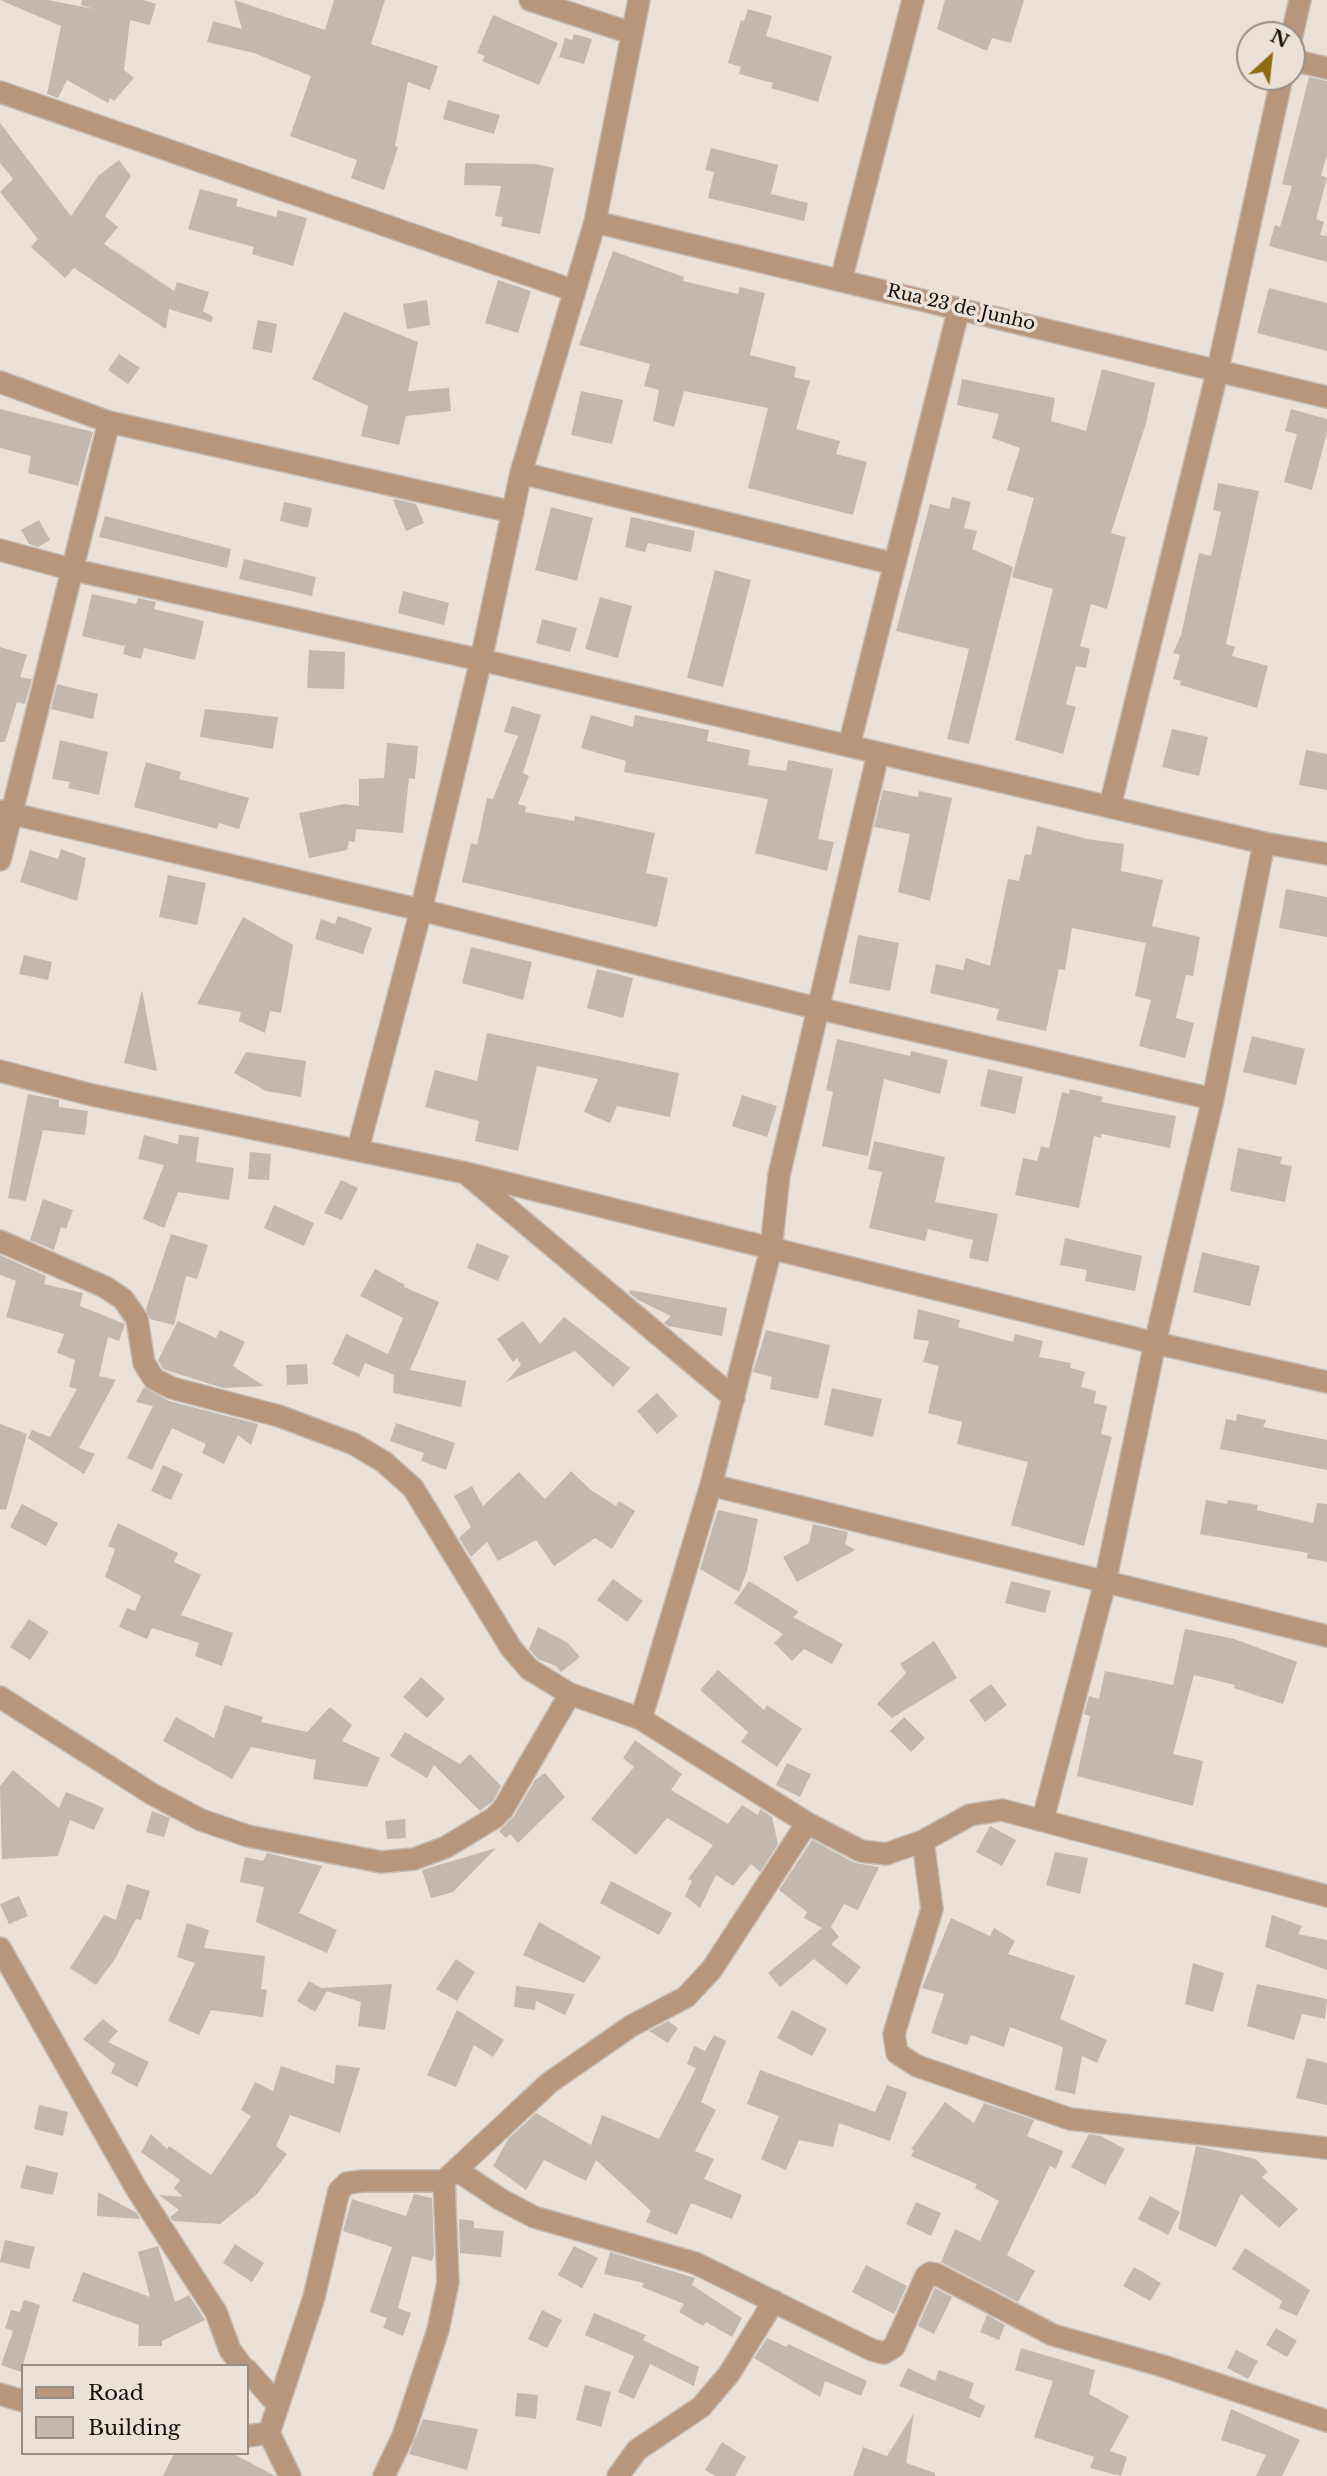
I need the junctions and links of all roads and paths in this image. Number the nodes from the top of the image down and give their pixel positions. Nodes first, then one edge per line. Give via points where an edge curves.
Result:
1 (530, 0) edge
2 (639, 0) edge
3 (913, 0) edge
4 (1300, 0) edge
5 (1295, 21) edge
6 (631, 33) junction
7 (1306, 63) edge
8 (1327, 68) edge
9 (1279, 91) edge
10 (0, 92) edge
11 (595, 222) junction
12 (841, 280) junction
13 (575, 290) junction
14 (959, 307) junction
15 (1218, 369) junction
16 (0, 382) edge
17 (1327, 397) edge
18 (109, 422) junction
19 (521, 474) junction
20 (513, 512) junction
21 (0, 550) edge
22 (894, 564) junction
23 (74, 570) junction
24 (481, 660) junction
25 (849, 746) junction
26 (878, 754) junction
27 (1110, 806) junction
28 (6, 813) edge
29 (1264, 843) junction
30 (1327, 854) edge
31 (0, 860) edge
32 (421, 909) junction
33 (816, 1008) junction
34 (0, 1071) edge
35 (1213, 1099) junction
36 (358, 1149) junction
37 (466, 1173) junction
38 (0, 1241) edge
39 (771, 1250) junction
40 (1155, 1343) junction
41 (1327, 1382) edge
42 (734, 1398) junction
43 (711, 1485) junction
44 (1105, 1583) junction
45 (1327, 1636) edge
46 (570, 1694) junction
47 (0, 1697) edge
48 (641, 1718) junction
49 (1043, 1819) junction
50 (807, 1823) junction
51 (923, 1841) junction
52 (1327, 1896) edge
53 (0, 1948) edge
54 (1327, 2148) edge
55 (451, 2176) junction
56 (774, 2301) junction
57 (241, 2364) edge
58 (248, 2371) edge
59 (0, 2395) edge
60 (21, 2400) edge
61 (278, 2405) junction
62 (1327, 2421) edge
63 (269, 2433) junction
64 (248, 2436) edge
65 (290, 2476) edge
66 (384, 2476) edge
67 (618, 2476) edge

1 - 6 street
2 - 6 street
3 - 12 street
4 - 5 street
6 - 11 street
7 - 8 street
9 - 15 street
10 - 13 street
11 - 12 street, Rua 23 de Junho
11 - 13 street
12 - 14 street, Rua 23 de Junho
13 - 19 street
14 - 15 street, Rua 23 de Junho
14 - 22 street
15 - 17 street, Rua 23 de Junho
15 - 27 street
16 - 18 street
18 - 20 street
18 - 23 street
19 - 20 street
19 - 22 street
20 - 24 street
21 - 23 street
22 - 25 street
23 - 24 street
23 - 28 street
24 - 25 street
24 - 32 street
25 - 26 street
26 - 27 street
26 - 33 street
27 - 29 street
28 - 31 street
28 - 32 street
29 - 30 street
29 - 35 street
32 - 33 street
32 - 36 street
33 - 35 street
33 - 39 street via 779,1175
34 - 36 street via 92,1095
35 - 40 street
36 - 37 street
37 - 39 street
37 - 42 street
38 - 46 street via 106,1287 123,1300 137,1319 144,1363 154,1379 172,1388 279,1416 354,1444 384,1462 413,1488 511,1648 529,1669
39 - 40 street
39 - 42 street
40 - 41 street
40 - 44 street
42 - 43 street
43 - 44 street
43 - 48 street
44 - 45 street
44 - 49 street
46 - 47 street via 494,1818 446,1847 414,1858 381,1862 248,1836 201,1820
46 - 48 street
48 - 50 street
49 - 51 street via 1002,1810 970,1815
49 - 52 street
50 - 51 street via 861,1851 886,1854
50 - 55 street via 701,1984 550,2083
51 - 54 street via 932,1909 894,2034 897,2053 917,2066 1070,2119
53 - 57 street via 136,2188 216,2312 230,2350
55 - 56 street via 534,2217 695,2263
55 - 61 street via 347,2183 339,2191 314,2297
55 - 66 street via 448,2282 403,2436
56 - 62 street via 884,2353 894,2347 926,2276 936,2274 1053,2335
56 - 67 street via 729,2374 702,2407 637,2450
58 - 61 street
59 - 60 street
61 - 63 street
63 - 64 street
63 - 65 street

